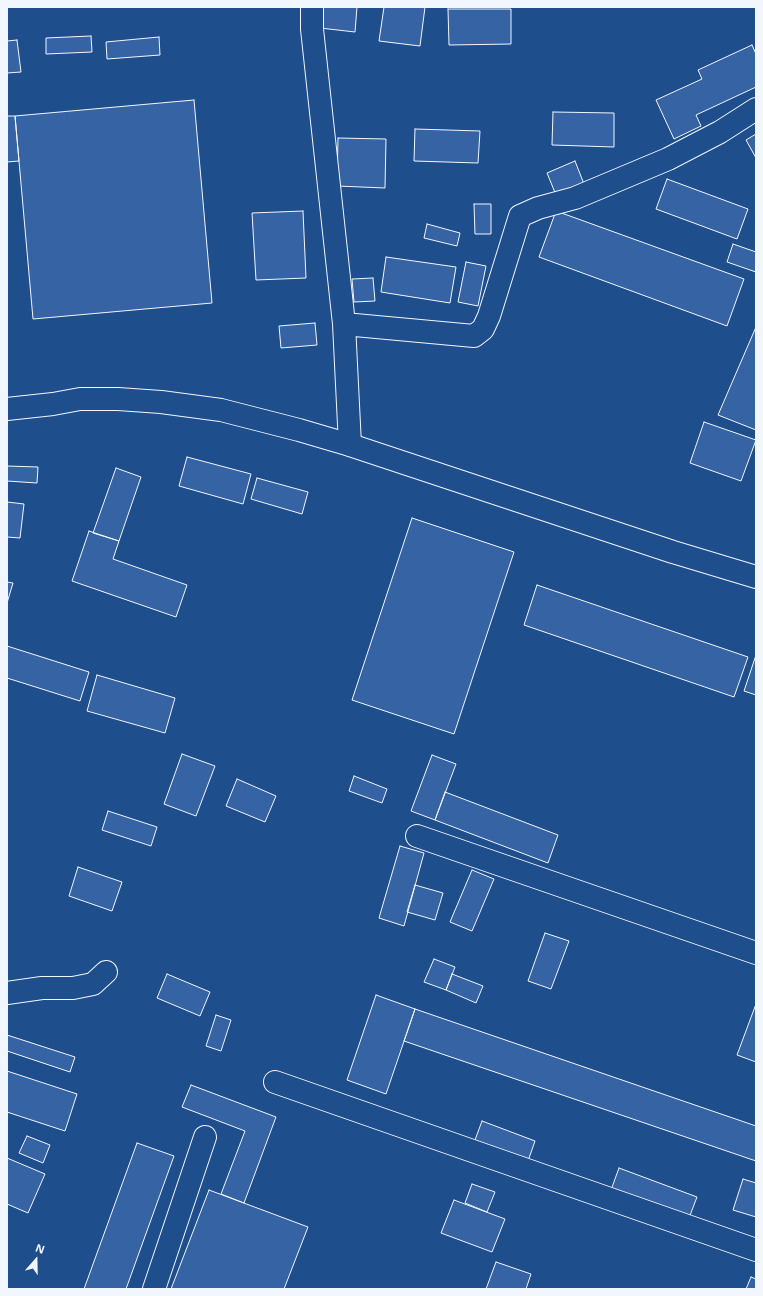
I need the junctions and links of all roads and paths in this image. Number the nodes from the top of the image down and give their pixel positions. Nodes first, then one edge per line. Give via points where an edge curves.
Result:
1 (312, 7) edge
2 (756, 108) edge
3 (344, 324) junction
4 (7, 410) edge
5 (350, 445) junction
6 (756, 577) edge
7 (417, 836) dead end
8 (756, 954) edge
9 (106, 972) dead end
10 (7, 993) edge
11 (275, 1082) dead end
12 (205, 1137) dead end
13 (756, 1250) edge
14 (154, 1289) edge

1 - 3 street via 312,29
2 - 3 street via 720,132 668,159 576,198 538,208 520,216 489,316 483,329 474,336
3 - 5 street
4 - 5 street via 80,399 161,402 221,410
5 - 6 street
7 - 8 street
9 - 10 street via 92,984
11 - 13 street
12 - 14 street

